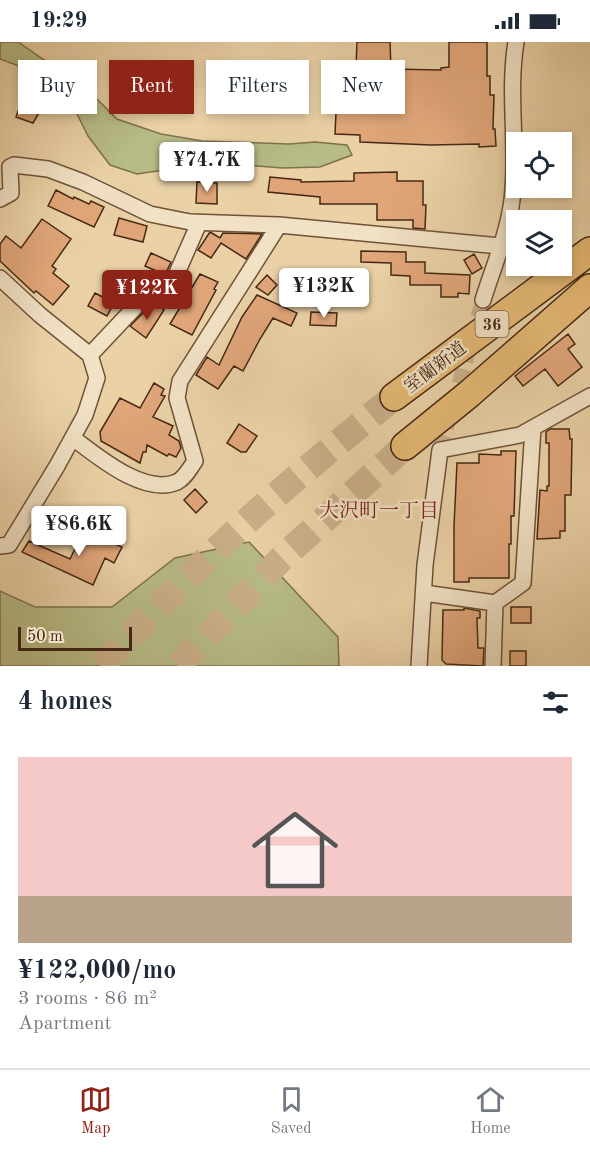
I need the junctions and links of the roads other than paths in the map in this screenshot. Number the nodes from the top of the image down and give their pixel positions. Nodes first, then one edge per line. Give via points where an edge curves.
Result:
1 (516, 42) edge
2 (0, 199) edge
3 (199, 223) junction
4 (279, 225) junction
5 (500, 246) junction
6 (590, 251) edge
7 (0, 278) edge
8 (590, 288) edge
9 (483, 300) tunnel mouth
10 (90, 355) junction
11 (590, 396) edge
12 (394, 397) tunnel mouth
13 (533, 428) junction
14 (73, 438) junction
15 (405, 446) tunnel mouth
16 (0, 546) edge
17 (424, 593) junction
18 (495, 603) junction
19 (419, 666) edge
20 (493, 666) edge

1 - 5 street via 512,80 513,191
2 - 3 street via 11,193 10,167 48,169 150,214
3 - 4 street
3 - 10 street via 173,282 139,303
4 - 5 street
4 - 14 street via 180,381 177,398 195,461 189,471 178,481 161,486 138,480
5 - 9 street
6 - 12 highway, 室蘭新道 / 36
7 - 10 street
8 - 15 highway, 36
10 - 14 street via 97,378
11 - 13 street
13 - 17 street via 520,435 440,450
13 - 18 street via 523,584
14 - 16 street via 9,545
17 - 18 street
17 - 19 street
18 - 20 street

